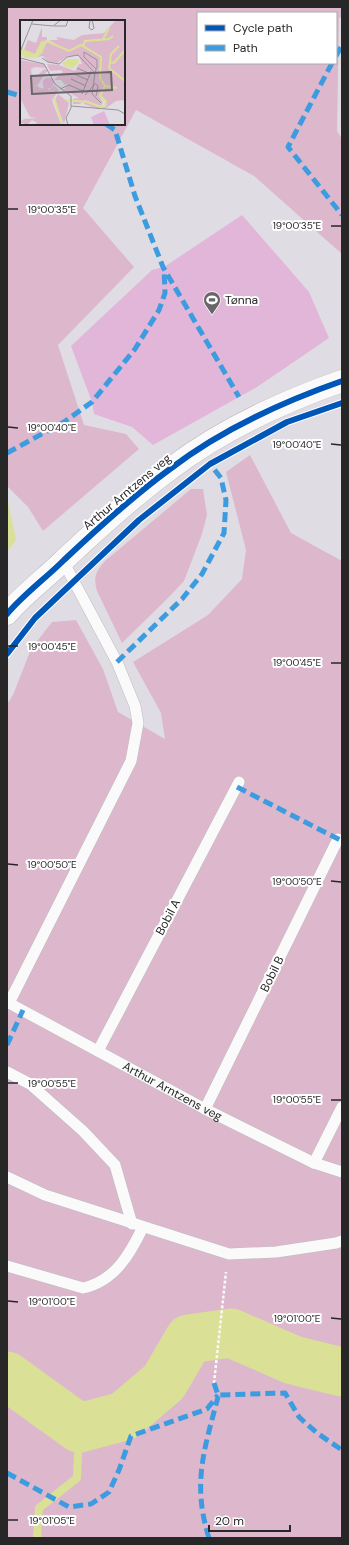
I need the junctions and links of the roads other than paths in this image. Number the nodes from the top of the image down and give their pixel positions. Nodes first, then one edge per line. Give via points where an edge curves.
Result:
1 (342, 381) edge
2 (63, 561) junction
3 (7, 614) edge
4 (239, 782) dead end
5 (338, 839) dead end
6 (8, 1002) edge
7 (98, 1051) junction
8 (7, 1072) edge
9 (342, 1107) edge
10 (205, 1109) junction
11 (314, 1163) junction
12 (342, 1172) edge
13 (7, 1177) edge
14 (132, 1224) junction
15 (143, 1228) junction
16 (340, 1243) edge
17 (7, 1266) edge

1 - 2 street, Arthur Arntzens veg via 269,410 208,444 171,468 131,500
2 - 3 street, Arthur Arntzens veg
2 - 6 lane via 118,662 135,706 138,723 131,761
4 - 7 lane, Bobil A
5 - 10 lane, Bobil B
6 - 7 lane, Arthur Arntzens veg
7 - 10 lane, Arthur Arntzens veg
8 - 14 lane via 30,1084 83,1131 115,1165
9 - 11 lane
10 - 11 lane, Arthur Arntzens veg
11 - 12 lane, Arthur Arntzens veg
13 - 14 lane via 45,1195
14 - 15 lane
15 - 16 lane via 229,1254 276,1252
15 - 17 lane via 122,1264 96,1285 83,1288

